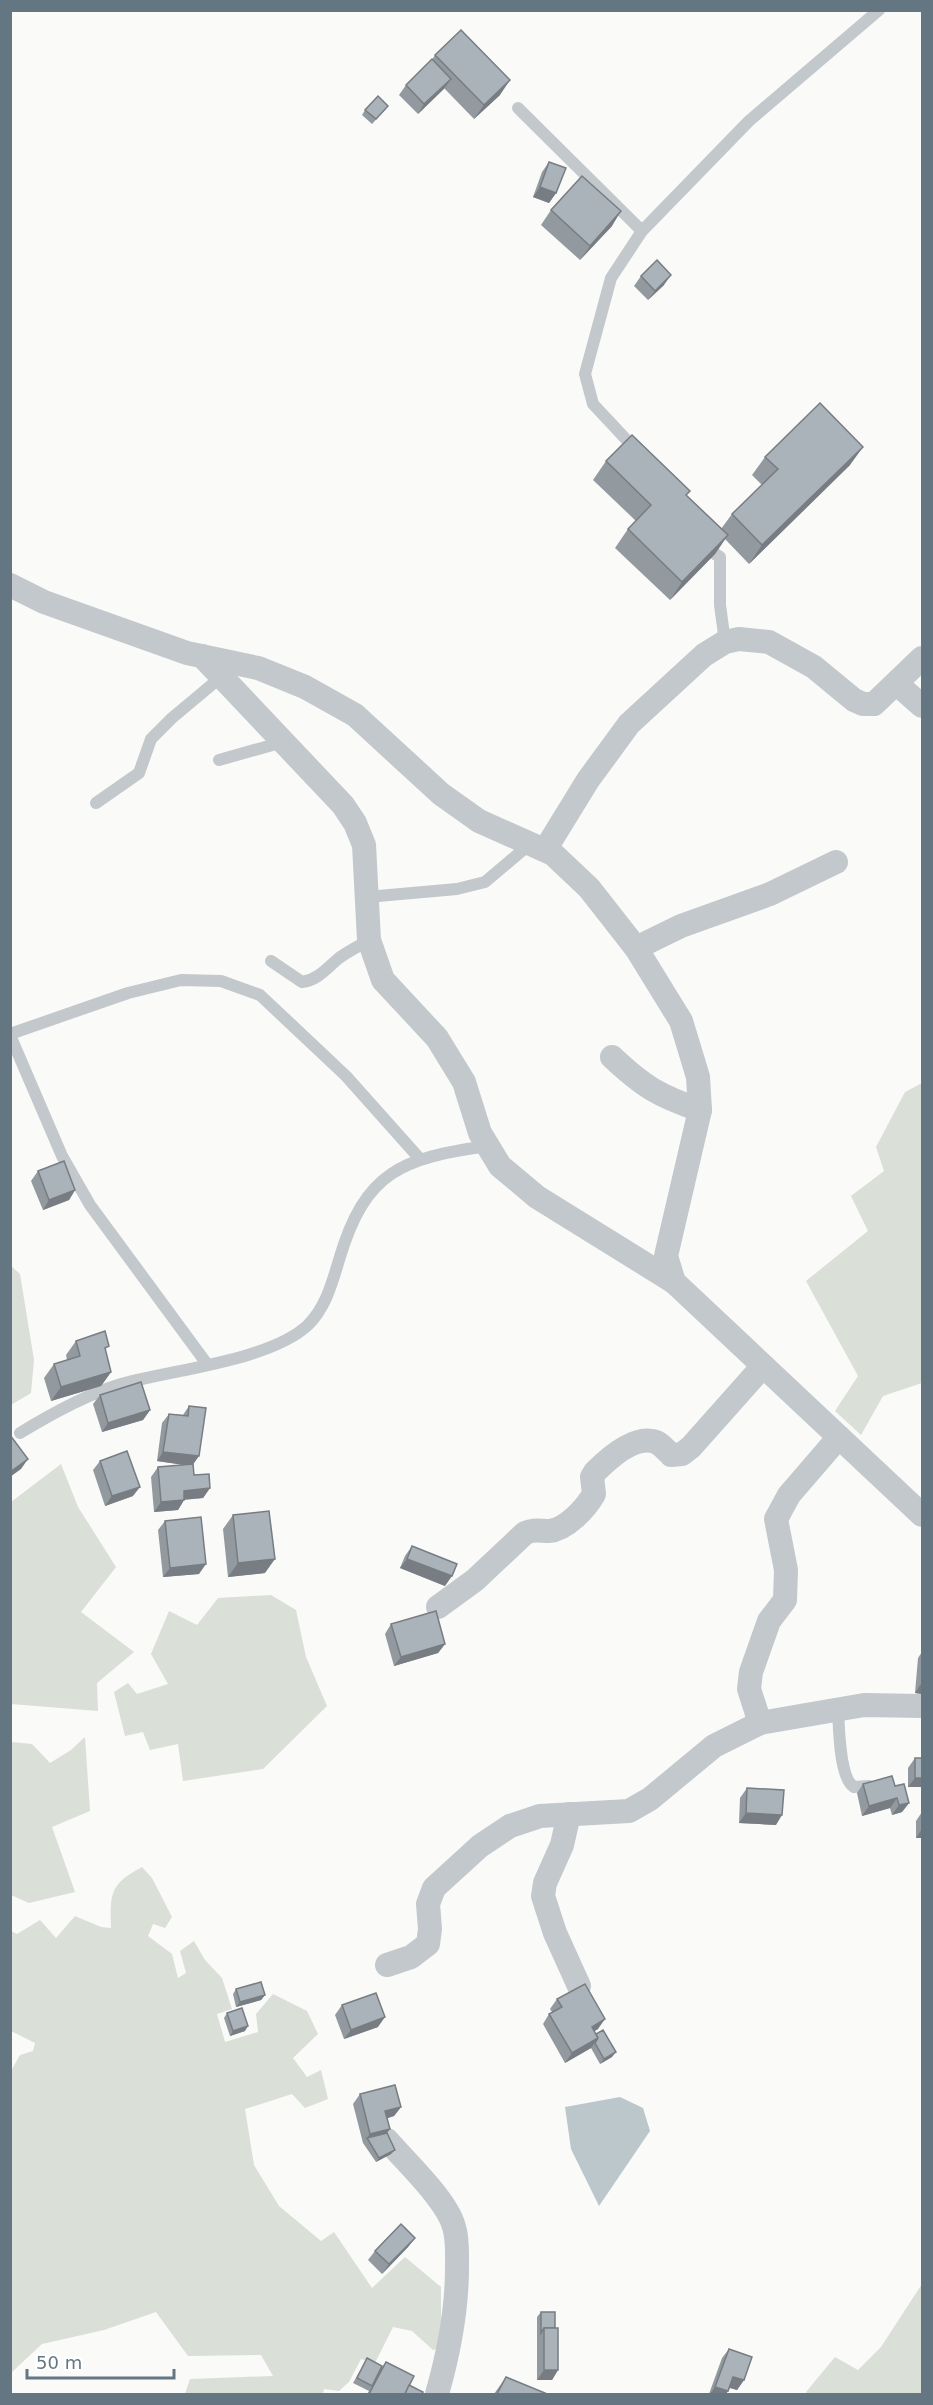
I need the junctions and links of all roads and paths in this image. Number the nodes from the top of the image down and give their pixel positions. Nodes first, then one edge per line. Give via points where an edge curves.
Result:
1 (879, 10) edge
2 (518, 108) dead end
3 (642, 231) junction
4 (644, 459) edge
5 (704, 530) edge
6 (10, 585) edge
7 (725, 642) junction
8 (202, 656) junction
9 (922, 658) edge
10 (221, 677) junction
11 (897, 684) junction
12 (922, 706) edge
13 (283, 742) junction
14 (219, 760) dead end
15 (96, 803) dead end
16 (537, 847) junction
17 (836, 862) dead end
18 (367, 897) junction
19 (369, 940) junction
20 (636, 948) junction
21 (271, 961) dead end
22 (13, 1037) edge
23 (612, 1057) dead end
24 (700, 1110) junction
25 (488, 1146) junction
26 (420, 1160) junction
27 (674, 1282) junction
28 (212, 1363) junction
29 (763, 1366) junction
30 (20, 1433) dead end
31 (840, 1437) junction
32 (922, 1515) edge
33 (438, 1607) dead end
34 (922, 1706) edge
35 (838, 1709) junction
36 (760, 1723) junction
37 (869, 1786) edge
38 (570, 1815) junction
39 (387, 1965) dead end
40 (579, 1986) edge
41 (387, 2140) edge
42 (437, 2394) edge

1 - 3 lane via 749,121
2 - 3 lane
3 - 4 lane via 611,278 585,374 593,404
5 - 7 lane via 720,557
6 - 8 street via 44,602
7 - 11 street via 769,642 814,668 863,704 874,704
7 - 16 street via 704,655 629,724
8 - 10 street
8 - 16 street via 258,668 313,691 355,715 441,794 479,821
9 - 11 street
10 - 13 street
10 - 15 lane via 151,739 139,773
11 - 12 street
13 - 14 lane
13 - 18 street via 356,823 364,845
16 - 18 lane via 485,882 458,889
16 - 20 street via 553,854 589,888
17 - 20 street via 770,894 681,926
18 - 19 street
19 - 21 lane via 309,981 302,982
19 - 25 street via 383,980 437,1038 464,1082
20 - 24 street via 681,1021 698,1077
22 - 26 lane via 128,993 181,980 221,981 260,995 346,1076
22 - 28 lane via 62,1156 90,1205
23 - 24 street via 657,1094
24 - 27 street via 666,1256
25 - 26 lane via 439,1153
25 - 27 street via 500,1166 537,1197
26 - 28 lane via 403,1165 367,1195 348,1228 328,1296 308,1324 279,1344
27 - 29 street
28 - 30 lane via 117,1386 58,1409
29 - 31 street
29 - 33 street via 682,1454 672,1455 651,1440 631,1445 595,1472 594,1494 569,1522 555,1530 525,1533 475,1580
31 - 32 street
31 - 36 street via 789,1495 776,1519 786,1570 786,1600 769,1621 751,1672 749,1689
34 - 35 street via 864,1705
35 - 36 street
35 - 37 lane via 848,1781 854,1787
36 - 38 street via 714,1746 651,1799 629,1811
38 - 39 street via 540,1816 510,1826 480,1846 435,1888 428,1904 428,1944
38 - 40 street via 543,1896
41 - 42 street via 433,2192 454,2226 457,2295 453,2334

